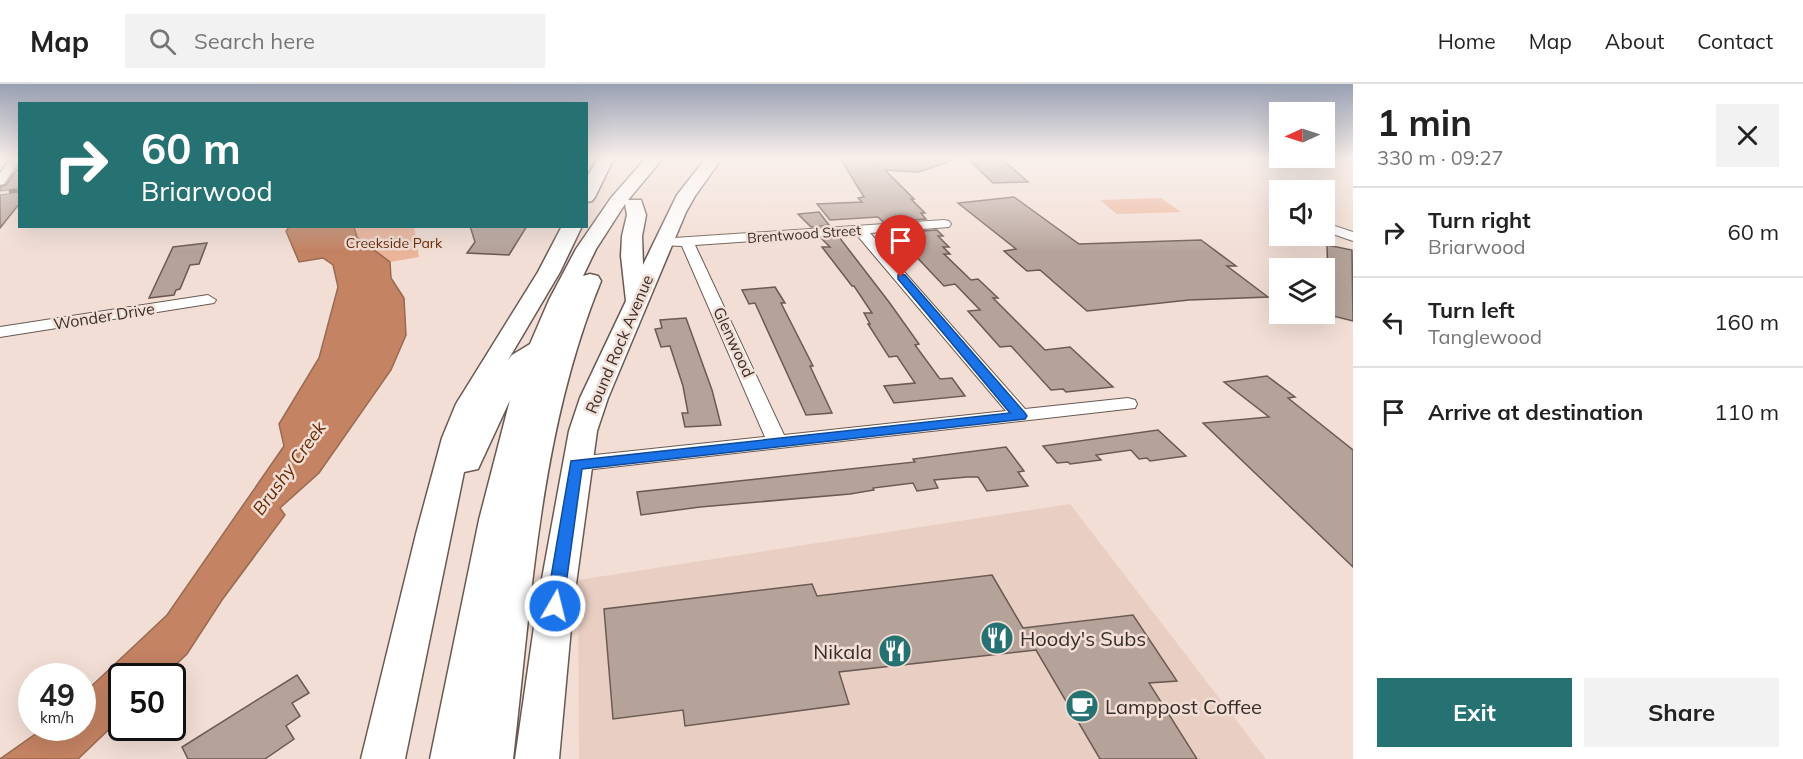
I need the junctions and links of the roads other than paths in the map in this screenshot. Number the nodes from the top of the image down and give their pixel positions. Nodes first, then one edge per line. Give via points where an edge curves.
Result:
1 (628, 190) edge
2 (645, 190) edge
3 (690, 190) edge
4 (634, 204) junction
5 (944, 224) dead end
6 (571, 228) edge
7 (860, 230) junction
8 (1335, 230) edge
9 (1353, 237) edge
10 (664, 242) junction
11 (687, 242) junction
12 (208, 300) dead end
13 (637, 300) junction
14 (0, 332) edge
15 (539, 348) junction
16 (1128, 404) dead end
17 (1020, 416) junction
18 (778, 443) junction
19 (576, 464) junction
20 (433, 534) junction
21 (383, 759) edge
22 (452, 759) edge
23 (491, 759) edge
24 (537, 759) edge

1 - 15 main road via 595,237
2 - 4 main road
3 - 10 main road, Round Rock Avenue
4 - 13 main road via 639,216 632,241
4 - 23 main road via 586,289 553,381 525,515
5 - 7 street, Brentwood Street
6 - 20 main road via 470,404 457,438
7 - 11 street, Brentwood Street
7 - 17 street
8 - 9 street
10 - 11 street, Brentwood Street
10 - 13 main road, Round Rock Avenue
11 - 18 street, Glenwood
12 - 14 street, Wonder Drive
13 - 19 main road, Round Rock Avenue via 594,398
15 - 20 main road via 521,360 499,394 453,499
15 - 22 main road via 500,493
16 - 17 street
17 - 18 street
18 - 19 street
19 - 24 main road, Round Rock Avenue
20 - 21 main road

